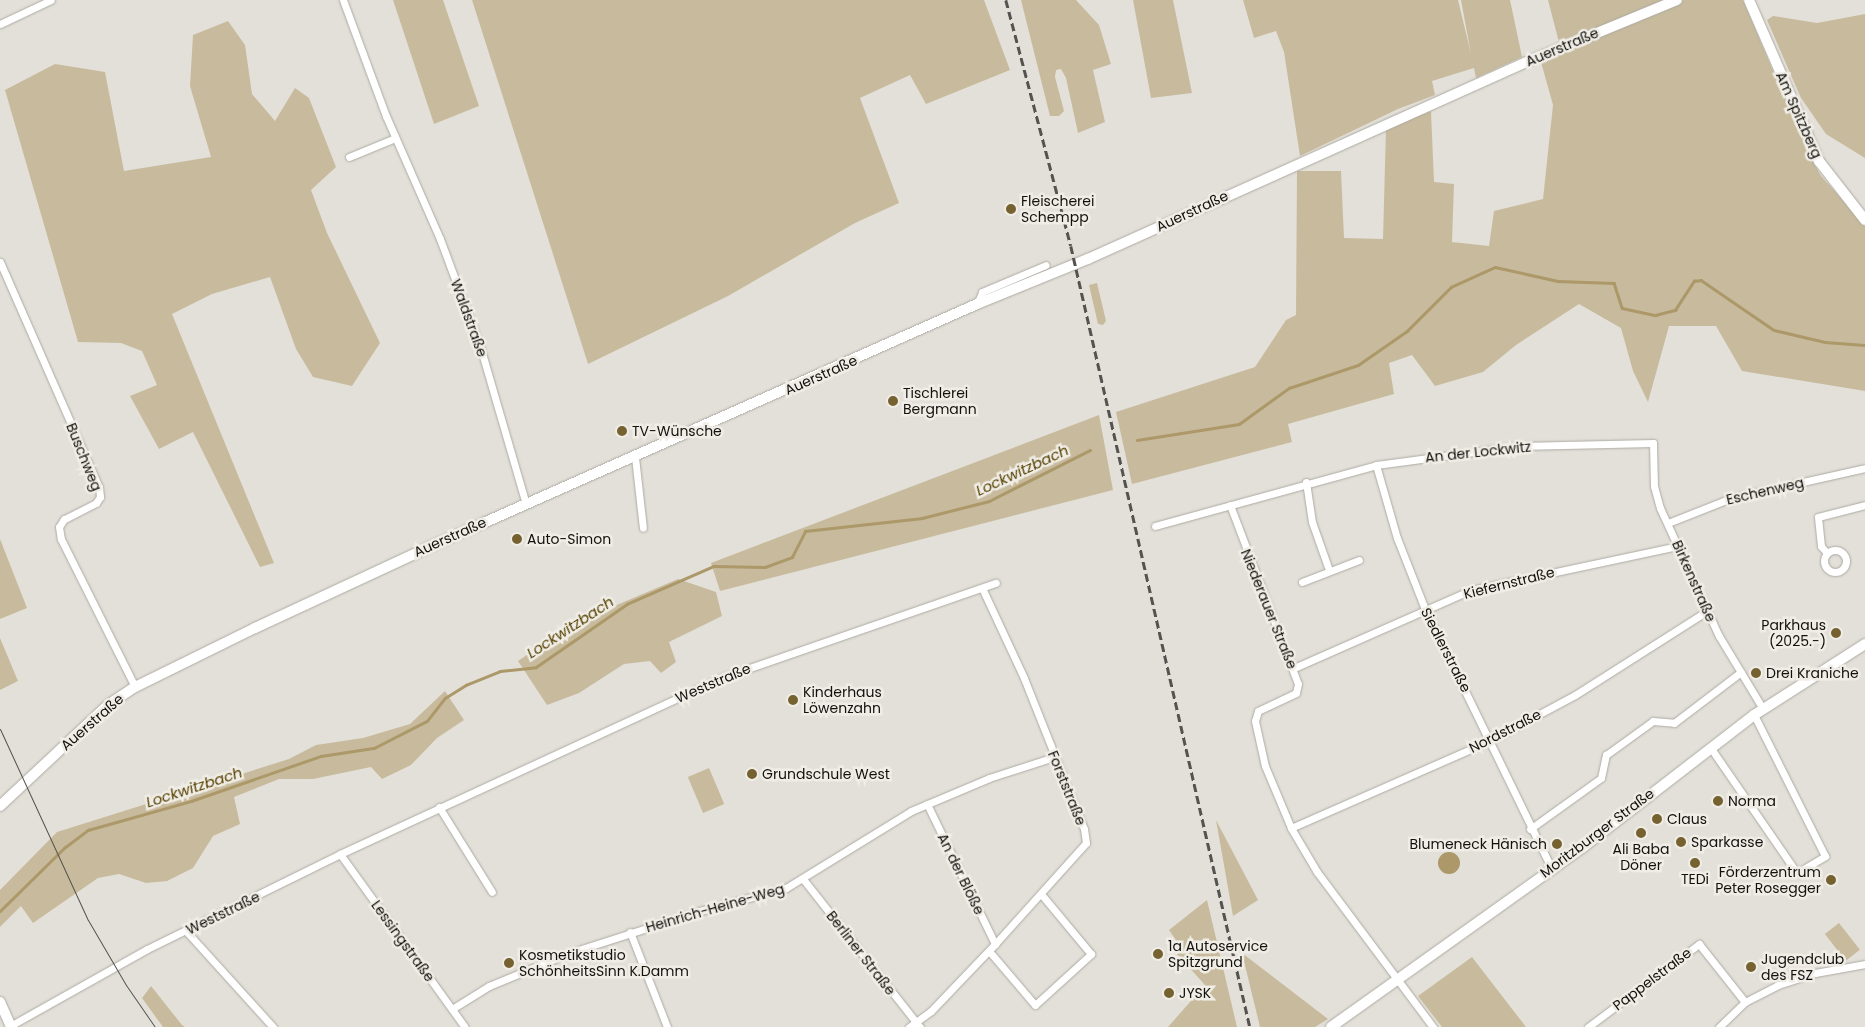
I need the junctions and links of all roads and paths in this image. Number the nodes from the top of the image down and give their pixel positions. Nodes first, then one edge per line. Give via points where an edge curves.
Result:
1 (51, 0) edge
2 (343, 0) edge
3 (1677, 0) edge
4 (1749, 0) edge
5 (0, 24) edge
6 (396, 138) junction
7 (349, 157) dead end
8 (1865, 220) edge
9 (0, 262) edge
10 (1046, 266) dead end
11 (3, 276) edge
12 (977, 304) junction
13 (1653, 443) joint
14 (635, 457) junction
15 (1376, 465) junction
16 (1865, 468) edge
17 (1306, 482) junction
18 (526, 504) junction
19 (1230, 505) junction
20 (1865, 505) edge
21 (1668, 523) junction
22 (1155, 526) dead end
23 (643, 528) dead end
24 (1678, 546) junction
25 (1827, 553) dead end
26 (1359, 560) dead end
27 (1329, 570) junction
28 (1302, 582) dead end
29 (996, 583) dead end
30 (982, 588) junction
31 (1425, 609) junction
32 (1707, 611) junction
33 (1865, 644) edge
34 (1294, 668) junction
35 (1741, 672) junction
36 (135, 687) junction
37 (1758, 712) junction
38 (1491, 740) junction
39 (1710, 747) junction
40 (1054, 756) junction
41 (927, 804) junction
42 (0, 806) edge
43 (439, 807) junction
44 (1291, 828) junction
45 (1530, 829) junction
46 (340, 854) junction
47 (1552, 868) junction
48 (803, 879) junction
49 (492, 892) dead end
50 (1041, 894) junction
51 (186, 931) junction
52 (630, 932) junction
53 (996, 944) junction
54 (989, 951) junction
55 (1865, 964) edge
56 (1400, 980) junction
57 (0, 1002) edge
58 (1745, 1002) junction
59 (452, 1009) junction
60 (918, 1025) edge
61 (11, 1026) edge
62 (273, 1027) edge
63 (465, 1027) edge
64 (667, 1027) edge
65 (909, 1027) edge
66 (1331, 1027) edge
67 (1433, 1027) edge
68 (1588, 1027) edge
69 (1719, 1027) edge

1 - 5 street
2 - 6 street, Waldstraße
3 - 12 street, Auerstraße via 1529,61 1088,259
4 - 8 street, Am Spitzberg via 1819,161
6 - 7 street
6 - 18 street, Waldstraße via 440,239 480,346
9 - 11 street, Buschweg
10 - 12 street via 982,292
11 - 36 street, Buschweg via 99,487 100,497 96,503 64,519 59,527
12 - 14 street, Auerstraße
13 - 15 street, An der Lockwitz via 1519,446
13 - 21 street, Birkenstraße via 1654,486
14 - 18 street, Auerstraße
14 - 23 street
15 - 17 street, An der Lockwitz
15 - 31 street, Siedlerstraße via 1397,538
16 - 21 street, Eschenweg via 1730,498
17 - 19 street, An der Lockwitz
17 - 27 street via 1312,522
18 - 36 street, Auerstraße via 284,614
19 - 22 street, An der Lockwitz
19 - 34 street, Niederauer Straße via 1249,563
20 - 25 street via 1818,518 1821,546
21 - 24 street, Birkenstraße
24 - 31 street, Kiefernstraße via 1526,576 1471,590
24 - 32 street, Birkenstraße
26 - 27 street
27 - 28 street
29 - 30 street, Weststraße
30 - 40 street, Forststraße via 1014,654
30 - 43 street, Weststraße via 718,679
31 - 34 street, Kiefernstraße
31 - 38 street, Siedlerstraße
32 - 35 street, Birkenstraße
32 - 38 street, Nordstraße via 1575,695
33 - 37 street, Moritzburger Straße
34 - 44 street, Niederauer Straße via 1298,684 1296,693 1258,711 1255,721 1265,766
35 - 37 street, Birkenstraße
35 - 45 street via 1674,723 1653,721 1606,756 1601,778
36 - 42 street, Auerstraße via 108,706
37 - 39 street, Moritzburger Straße
37 - 39 street, Birkenstraße via 1824,856 1797,873
38 - 44 street, Nordstraße
38 - 45 street, Siedlerstraße
39 - 47 street, Moritzburger Straße
40 - 41 street, Heinrich-Heine-Weg
40 - 50 street, Forststraße via 1084,828 1086,843
41 - 48 street, Heinrich-Heine-Weg via 851,845
41 - 53 street, An der Blöße
43 - 46 street, Weststraße
43 - 49 street
44 - 56 street, Niederauer Straße via 1317,872
45 - 47 street, Siedlerstraße
46 - 51 street, Weststraße
46 - 59 street, Lessingstraße
47 - 56 street, Moritzburger Straße
48 - 52 street, Heinrich-Heine-Weg via 786,888
48 - 60 street, Berliner Straße
50 - 53 street, Forststraße
50 - 54 street via 1091,954 1035,1005
51 - 61 street, Weststraße
51 - 62 street
52 - 59 street, Heinrich-Heine-Weg via 511,976
52 - 64 street
53 - 54 street, Forststraße
54 - 60 street, Forststraße
55 - 58 street via 1815,973 1778,985
56 - 66 street, Moritzburger Straße
56 - 67 street, Niederauer Straße
57 - 61 street
58 - 68 street, Pappelstraße via 1699,944
58 - 69 street
59 - 63 street, Lessingstraße
60 - 65 street, Forststraße

